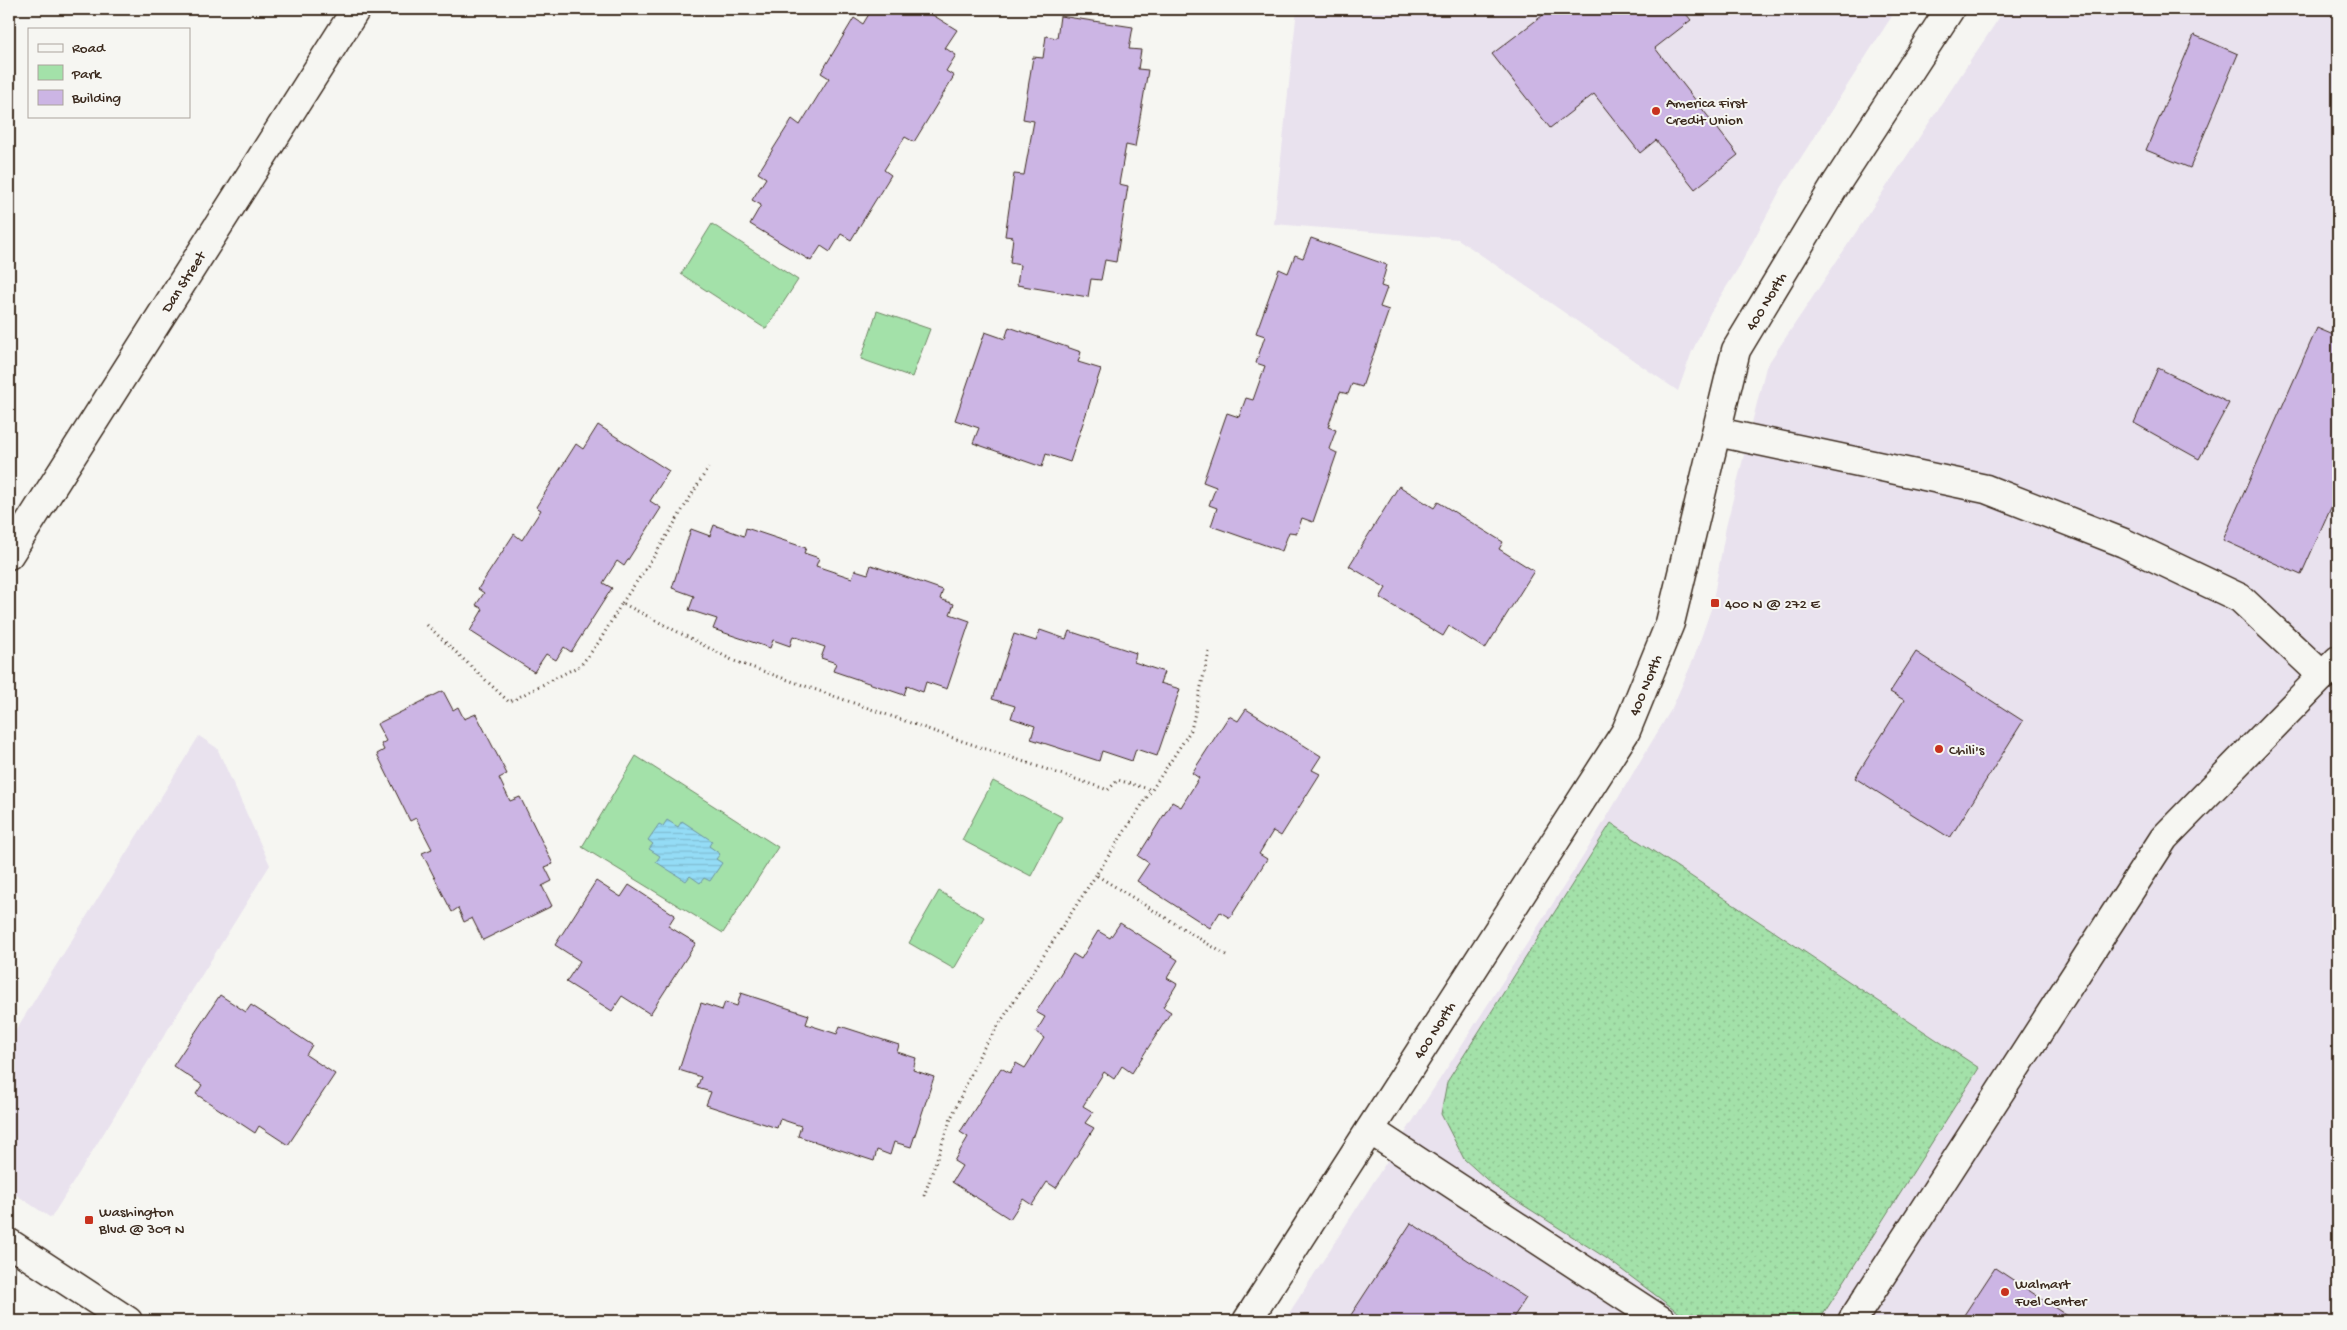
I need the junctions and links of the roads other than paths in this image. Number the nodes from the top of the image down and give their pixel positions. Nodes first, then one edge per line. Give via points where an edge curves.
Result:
1 (356, 9) edge
2 (1950, 9) edge
3 (1717, 432) junction
4 (9, 555) edge
5 (2330, 668) edge
6 (1370, 1130) junction
7 (9, 1244) edge
8 (128, 1321) edge
9 (1247, 1321) edge
10 (1662, 1321) edge
11 (1852, 1321) edge

1 - 4 street, Dan Street
2 - 3 street, 400 North via 1836,184 1736,350
3 - 5 street via 1986,489 2124,543 2240,598
3 - 6 street, 400 North via 1670,623 1626,731
5 - 11 street via 2164,838
6 - 9 street, 400 North
6 - 10 street
7 - 8 street

